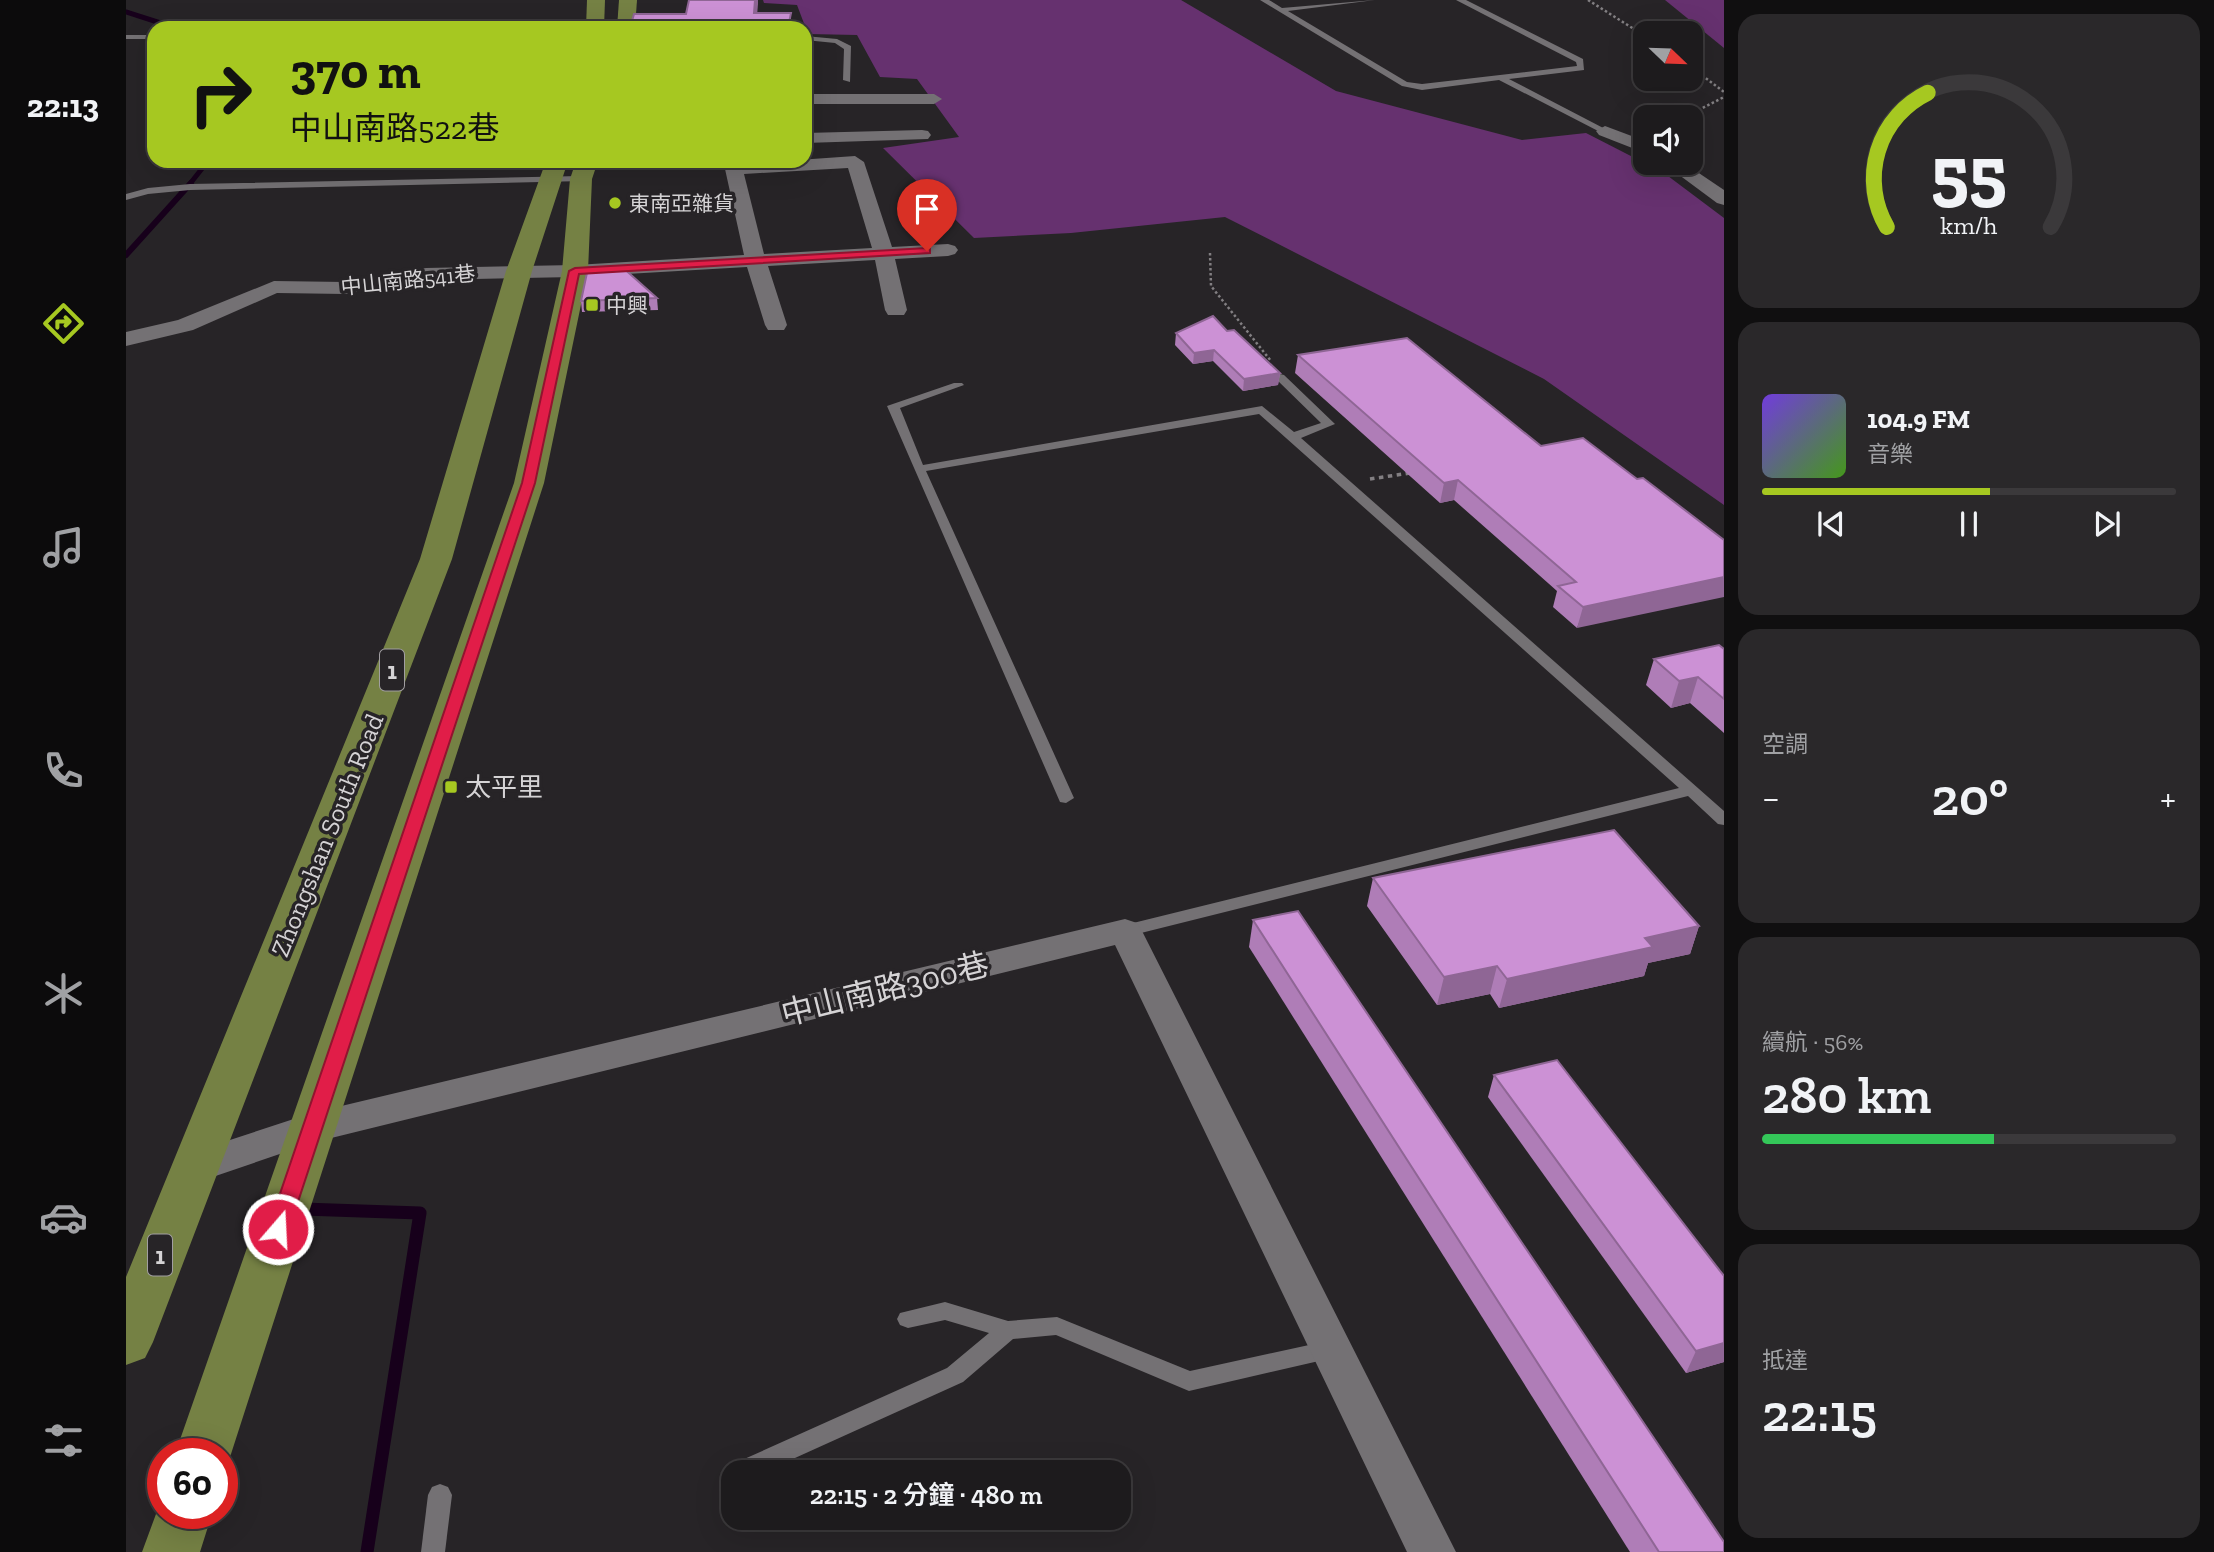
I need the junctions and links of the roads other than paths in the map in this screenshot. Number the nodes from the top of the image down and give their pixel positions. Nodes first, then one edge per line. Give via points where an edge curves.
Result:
1 (596, 0) edge
2 (628, 0) edge
3 (1264, 0) edge
4 (1371, 0) edge
5 (1460, 0) edge
6 (1280, 10) junction
7 (595, 21) edge
8 (626, 21) edge
9 (126, 37) edge
10 (147, 37) edge
11 (812, 39) edge
12 (1502, 79) junction
13 (847, 80) dead end
14 (812, 99) edge
15 (934, 99) dead end
16 (1605, 131) joint
17 (922, 135) dead end
18 (856, 136) junction
19 (812, 138) edge
20 (1633, 143) edge
21 (855, 162) junction
22 (812, 163) edge
23 (743, 168) edge
24 (569, 170) edge
25 (1689, 175) edge
26 (126, 197) edge
27 (1724, 199) edge
28 (948, 250) dead end
29 (884, 254) junction
30 (756, 262) junction
31 (519, 271) junction
32 (575, 271) junction
33 (895, 310) dead end
34 (776, 325) dead end
35 (126, 339) edge
36 (1280, 377) edge
37 (958, 385) dead end
38 (1292, 437) junction
39 (919, 470) junction
40 (1691, 790) junction
41 (1066, 798) dead end
42 (1724, 820) edge
43 (1125, 931) junction
44 (312, 1128) junction
45 (195, 1167) junction
46 (908, 1319) dead end
47 (1008, 1330) junction
48 (126, 1342) edge
49 (1332, 1349) junction
50 (208, 1438) edge
51 (766, 1460) edge
52 (440, 1495) dead end
53 (178, 1529) edge
54 (170, 1552) edge
55 (433, 1552) edge
56 (1432, 1552) edge

1 - 7 main road
2 - 8 main road
3 - 6 lane
4 - 6 lane
5 - 12 lane via 1580,61 1581,68
6 - 12 lane via 1405,84 1422,87
9 - 10 lane
11 - 13 lane via 837,41 848,48
12 - 16 lane
14 - 15 street
16 - 20 street
17 - 18 street
18 - 19 street
18 - 21 street
21 - 22 street
21 - 29 street
23 - 30 street via 734,169
24 - 26 lane via 190,187
24 - 31 main road, Zhongshan South Road / 1
24 - 32 main road
25 - 27 street
28 - 29 street, 中山南路541巷
29 - 30 street, 中山南路541巷
29 - 33 street
30 - 32 street, 中山南路541巷
30 - 34 street
31 - 32 street, 中山南路541巷
31 - 35 street, 中山南路541巷 via 426,274 345,288 274,287 185,325
31 - 45 main road, Zhongshan South Road / 1 via 436,559
32 - 44 main road via 529,483
36 - 38 lane via 1329,424
37 - 39 lane via 893,406
38 - 39 lane via 1262,410
38 - 40 lane
39 - 41 lane
40 - 42 lane
40 - 43 lane
43 - 44 street, 中山南路300巷
43 - 49 street
44 - 45 street, 中山南路300巷
44 - 50 main road
45 - 48 main road, Zhongshan South Road / 1
46 - 47 lane via 944,1311
47 - 49 lane via 1057,1326 1189,1381
47 - 51 lane via 955,1375
49 - 56 street
52 - 55 lane
53 - 54 main road

